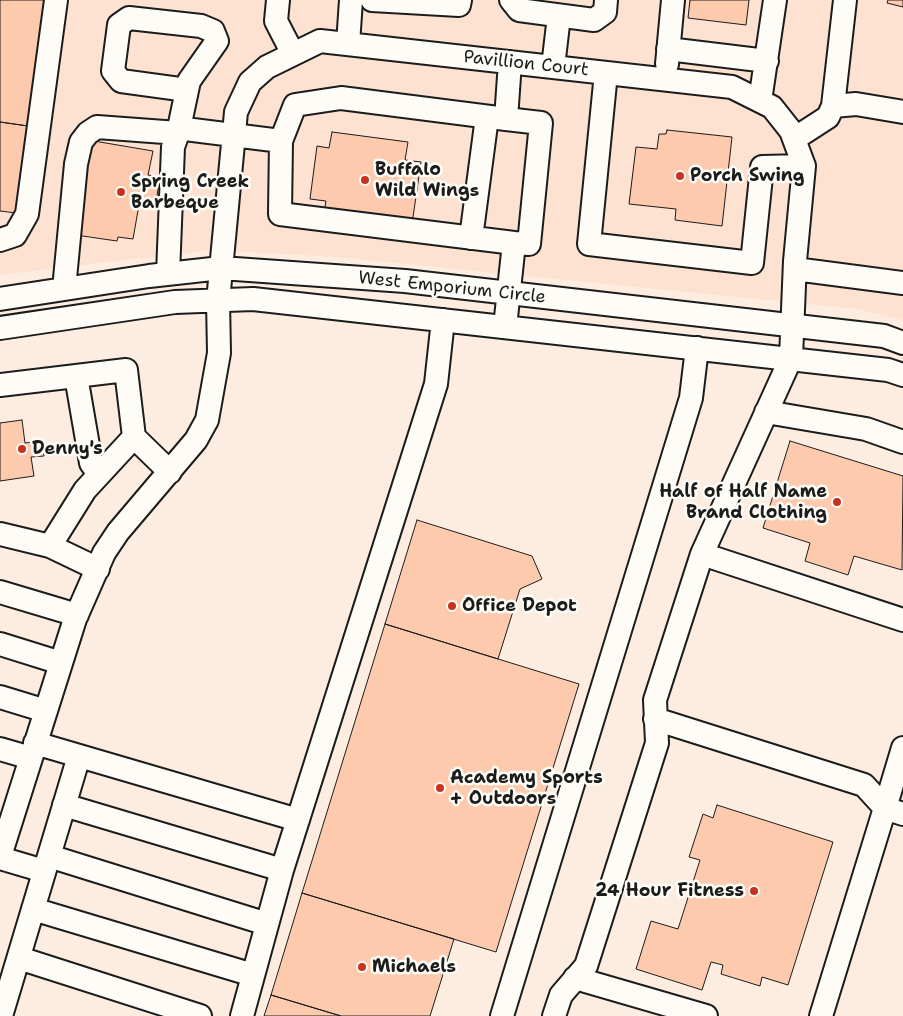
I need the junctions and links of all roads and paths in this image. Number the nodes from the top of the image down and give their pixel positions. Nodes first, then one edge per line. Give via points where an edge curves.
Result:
1 (56, 0) edge
2 (278, 0) edge
3 (351, 0) edge
4 (372, 0) edge
5 (460, 0) edge
6 (511, 0) edge
7 (606, 0) edge
8 (673, 0) edge
9 (775, 0) edge
10 (845, 0) edge
11 (559, 16) junction
12 (348, 44) junction
13 (668, 49) junction
14 (293, 54) junction
15 (767, 61) junction
16 (510, 62) junction
17 (554, 67) junction
18 (606, 73) junction
19 (665, 80) junction
20 (187, 90) junction
21 (760, 101) junction
22 (833, 106) junction
23 (903, 112) edge
24 (497, 118) junction
25 (178, 133) junction
26 (233, 135) junction
27 (794, 140) junction
28 (281, 141) junction
29 (804, 166) junction
30 (471, 238) junction
31 (0, 240) edge
32 (514, 243) junction
33 (221, 268) junction
34 (795, 268) junction
35 (168, 274) junction
36 (903, 283) edge
37 (64, 289) junction
38 (507, 293) junction
39 (0, 298) edge
40 (218, 301) junction
41 (442, 320) junction
42 (792, 326) junction
43 (504, 327) junction
44 (0, 328) edge
45 (903, 343) edge
46 (697, 348) junction
47 (790, 358) junction
48 (903, 375) edge
49 (76, 376) junction
50 (0, 385) edge
51 (766, 412) junction
52 (134, 437) junction
53 (903, 442) edge
54 (170, 472) junction
55 (99, 474) junction
56 (0, 534) edge
57 (50, 546) junction
58 (702, 554) junction
59 (98, 569) junction
60 (0, 592) edge
61 (77, 615) junction
62 (903, 620) edge
63 (0, 644) edge
64 (61, 662) junction
65 (0, 697) edge
66 (46, 710) junction
67 (654, 719) junction
68 (903, 748) edge
69 (0, 749) edge
70 (33, 751) junction
71 (79, 756) junction
72 (8, 803) edge
73 (64, 805) junction
74 (894, 811) edge
75 (298, 820) junction
76 (0, 857) edge
77 (46, 864) junction
78 (282, 870) junction
79 (33, 908) junction
80 (267, 924) junction
81 (19, 958) junction
82 (253, 975) junction
83 (576, 978) junction
84 (6, 1015) edge
85 (200, 1016) edge
86 (242, 1016) edge
87 (502, 1016) edge
88 (554, 1016) edge
89 (706, 1016) edge
90 (821, 1016) edge

1 - 31 street via 27,214 15,235
2 - 14 street via 276,21
3 - 12 street
4 - 5 street via 459,5
6 - 11 street via 519,10
7 - 11 street via 605,12 594,20
8 - 13 street
9 - 15 street
10 - 22 street
11 - 17 street
12 - 14 street, Pavillion Court via 320,41
12 - 16 street, Pavillion Court
13 - 15 street
13 - 19 street
14 - 26 street, Pavillion Court via 268,67 250,82 236,112
15 - 21 street
16 - 17 street, Pavillion Court
16 - 24 street
17 - 18 street, Pavillion Court
18 - 19 street, Pavillion Court
18 - 29 street via 589,244 752,263 762,168
19 - 21 street, Pavillion Court via 732,87
20 - 20 street via 189,81 217,41 213,31 201,26 129,18 119,25 114,71 121,81
20 - 25 street
21 - 27 street, Pavillion Court via 772,107
22 - 23 street via 856,104
22 - 27 street via 828,117
24 - 28 street via 341,98 295,105
24 - 30 street
24 - 32 street via 541,123 529,244
25 - 26 street via 185,129
25 - 35 street via 173,147
25 - 37 street via 97,127 81,142
26 - 28 street
26 - 33 street, Pavillion Court
27 - 29 street, Pavillion Court
28 - 30 street via 280,214
29 - 34 street, Pavillion Court
30 - 32 street
32 - 38 street
33 - 35 street, West Emporium Circle
33 - 38 street, West Emporium Circle via 405,281
33 - 40 street, Pavillion Court
34 - 36 street
34 - 42 street, Pavillion Court
35 - 37 street, West Emporium Circle
37 - 39 street, West Emporium Circle
38 - 42 street, West Emporium Circle
38 - 43 street
40 - 41 street, West Emporium Circle via 253,299
40 - 44 street, West Emporium Circle via 175,302
40 - 54 street, Pavillion Court via 218,353 207,420 196,440
41 - 43 street, West Emporium Circle
41 - 75 street via 436,384
42 - 45 street, West Emporium Circle via 884,336
42 - 47 street, Pavillion Court
43 - 46 street, West Emporium Circle
46 - 47 street, West Emporium Circle
46 - 87 street via 692,398
47 - 48 street, West Emporium Circle via 888,370
47 - 51 street
49 - 50 street
49 - 52 street via 126,370
49 - 55 street via 91,462
51 - 53 street via 866,429
51 - 58 street
52 - 54 street
52 - 55 street
54 - 59 street, Pavillion Court via 118,532
55 - 57 street via 84,490
56 - 57 street
57 - 59 street
58 - 62 street
58 - 67 street via 655,700
59 - 61 street, Pavillion Court
60 - 61 street
61 - 64 street, Pavillion Court
63 - 64 street
64 - 66 street, Pavillion Court
65 - 66 street
66 - 70 street, Pavillion Court
67 - 74 street via 864,785
67 - 83 street via 657,743 586,966
68 - 74 street
69 - 70 street
70 - 71 street
70 - 72 street, Pavillion Court
71 - 73 street
71 - 75 street
72 - 76 street, Pavillion Court
73 - 77 street
73 - 78 street
74 - 90 street
75 - 78 street
76 - 77 street
77 - 79 street
77 - 80 street
78 - 80 street
79 - 81 street
79 - 82 street
80 - 82 street
81 - 84 street
81 - 85 street
82 - 86 street
83 - 88 street via 561,995
83 - 89 street

